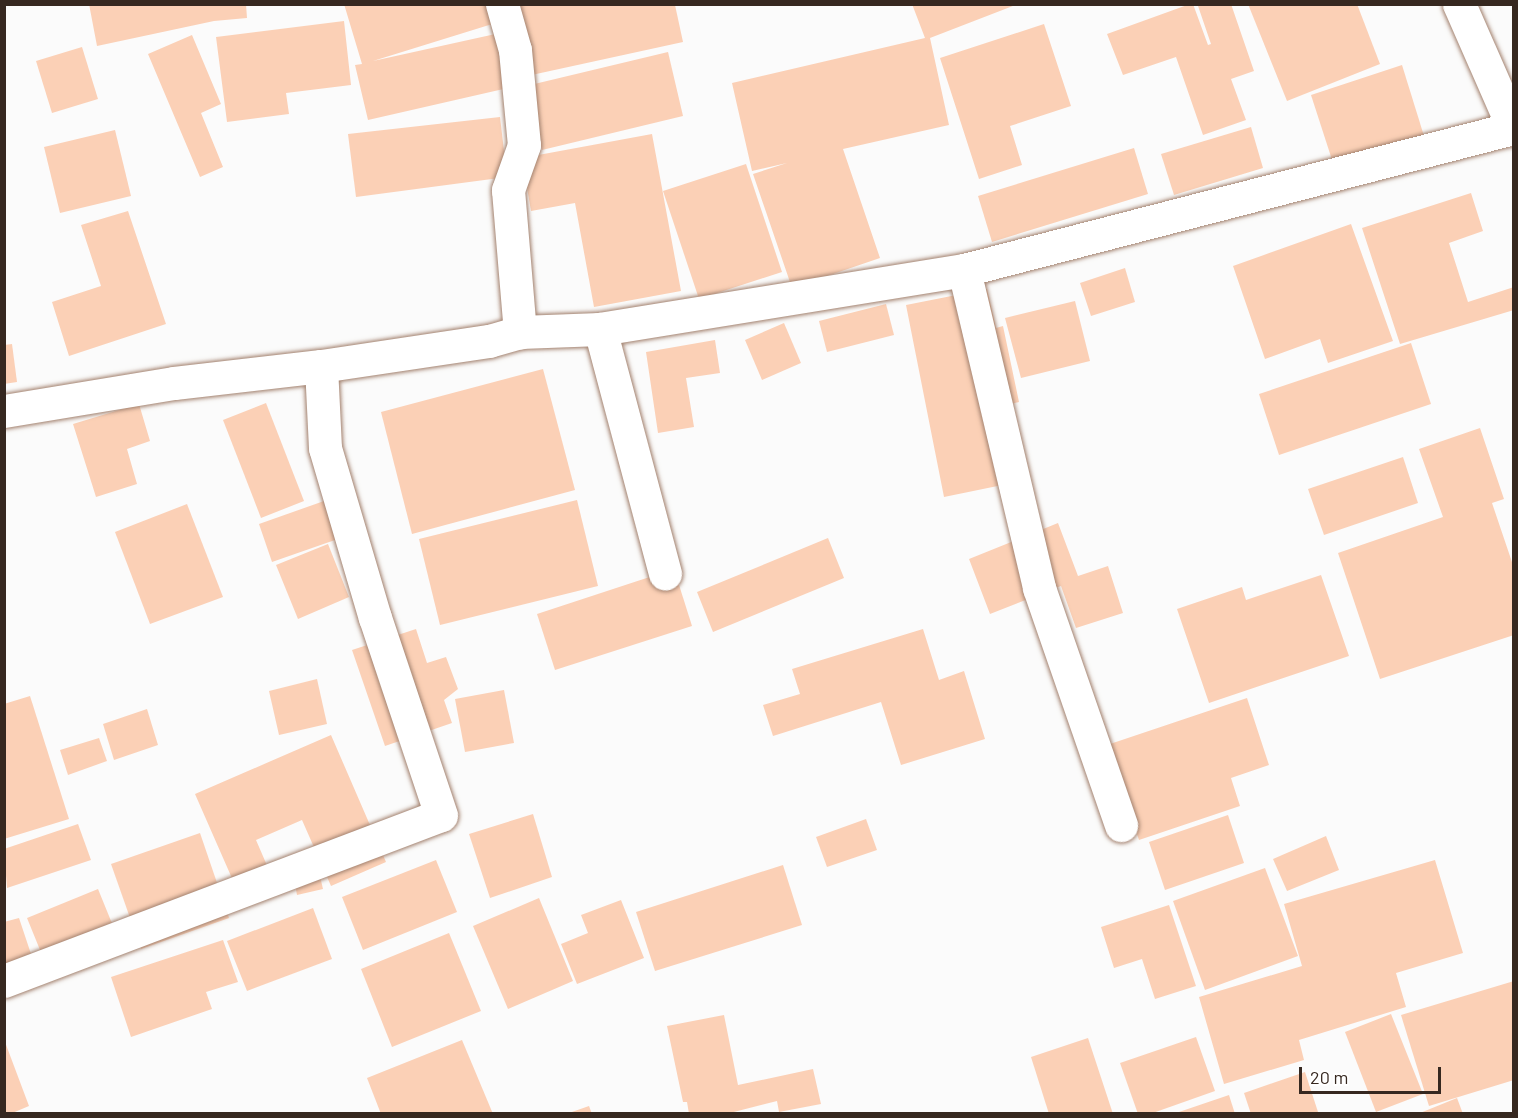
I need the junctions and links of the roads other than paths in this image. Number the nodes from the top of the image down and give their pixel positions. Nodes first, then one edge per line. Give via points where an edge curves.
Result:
1 (502, 4) edge
2 (1459, 4) edge
3 (1513, 129) edge
4 (964, 270) junction
5 (600, 328) junction
6 (520, 332) junction
7 (321, 366) junction
8 (4, 411) edge
9 (665, 574) dead end
10 (1121, 825) dead end
11 (4, 981) edge

1 - 6 main road via 515,50 524,145 508,190
2 - 3 main road
3 - 4 main road
4 - 5 main road
4 - 10 main road via 1039,588
5 - 6 main road
5 - 9 main road
6 - 7 main road via 478,343
7 - 8 main road
7 - 11 main road via 325,448 375,618 441,815

